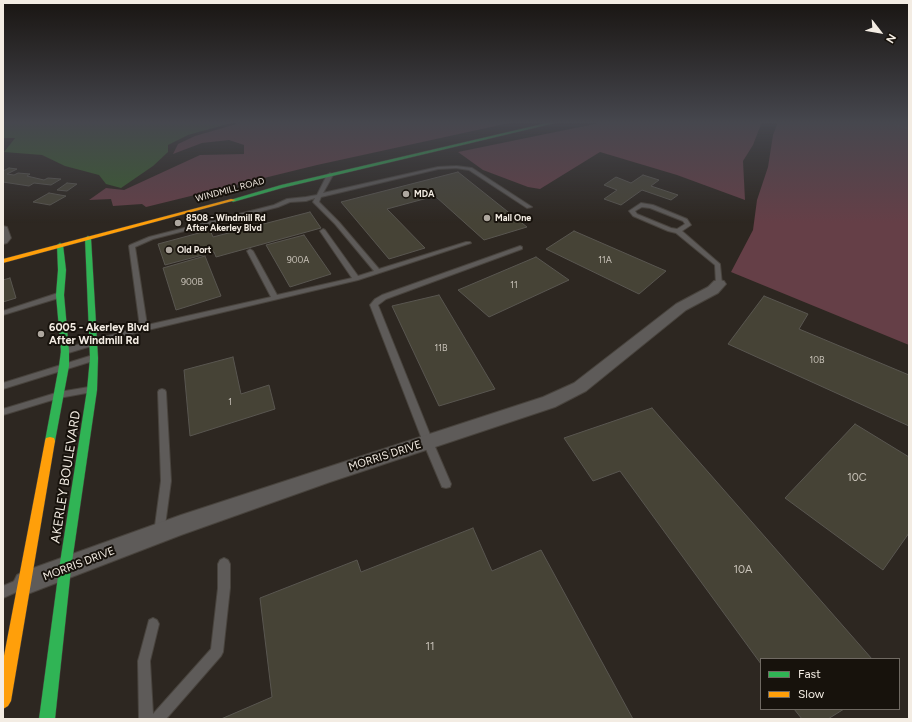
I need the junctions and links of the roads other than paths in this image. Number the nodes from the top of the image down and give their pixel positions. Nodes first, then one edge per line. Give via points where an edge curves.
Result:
1 (413, 156) edge
2 (330, 175) junction
3 (318, 197) junction
4 (529, 207) dead end
5 (3, 230) edge
6 (323, 231) dead end
7 (678, 231) junction
8 (88, 238) junction
9 (3, 240) edge
10 (468, 243) dead end
11 (60, 246) junction
12 (520, 248) dead end
13 (250, 251) dead end
14 (3, 261) edge
15 (34, 263) dead end
16 (3, 265) edge
17 (52, 266) dead end
18 (62, 270) junction
19 (378, 272) junction
20 (356, 279) junction
21 (719, 284) joint
22 (60, 295) junction
23 (275, 298) junction
24 (3, 313) edge
25 (144, 329) junction
26 (93, 342) junction
27 (65, 351) junction
28 (94, 358) junction
29 (64, 366) junction
30 (3, 386) edge
31 (92, 390) junction
32 (162, 392) dead end
33 (59, 395) junction
34 (3, 412) edge
35 (428, 442) junction
36 (446, 484) dead end
37 (159, 533) junction
38 (224, 564) dead end
39 (65, 569) junction
40 (25, 583) junction
41 (3, 592) edge
42 (153, 624) dead end
43 (3, 701) edge
44 (47, 719) edge
45 (146, 719) edge
46 (157, 719) edge

1 - 2 main road, WINDMILL ROAD
2 - 3 lane
2 - 8 main road, WINDMILL ROAD
3 - 4 lane via 438,168 456,167 470,169
3 - 19 lane via 316,202
3 - 25 lane via 289,200 276,206 173,232 132,246
5 - 9 street
6 - 20 lane
7 - 7 lane via 688,225 686,220 651,206 641,205 632,211 635,215
7 - 21 lane via 718,265
8 - 11 main road, WINDMILL ROAD
8 - 26 main road, AKERLEY BOULEVARD
10 - 19 lane
11 - 14 main road, WINDMILL ROAD
11 - 18 main road, AKERLEY BOULEVARD
12 - 35 lane via 384,297 374,305
13 - 23 lane
15 - 16 main road
17 - 18 main road
18 - 22 main road, AKERLEY BOULEVARD
19 - 20 lane
20 - 23 lane
21 - 35 street, MORRIS DRIVE via 713,290 681,307 580,387 536,408
22 - 24 lane
22 - 27 main road, AKERLEY BOULEVARD
23 - 25 lane
25 - 26 lane
26 - 27 lane
26 - 28 main road, AKERLEY BOULEVARD
27 - 29 main road, AKERLEY BOULEVARD
28 - 29 lane
28 - 31 main road, AKERLEY BOULEVARD
29 - 30 lane
29 - 33 main road, AKERLEY BOULEVARD
31 - 33 lane
31 - 39 main road, AKERLEY BOULEVARD
32 - 37 lane via 166,481
33 - 34 lane
33 - 40 main road, AKERLEY BOULEVARD
35 - 36 lane
35 - 37 street, MORRIS DRIVE
37 - 39 street, MORRIS DRIVE
38 - 46 lane via 217,652
39 - 40 street, MORRIS DRIVE
39 - 44 main road, AKERLEY BOULEVARD
40 - 41 lane
40 - 43 main road, AKERLEY BOULEVARD
42 - 45 lane via 144,661

